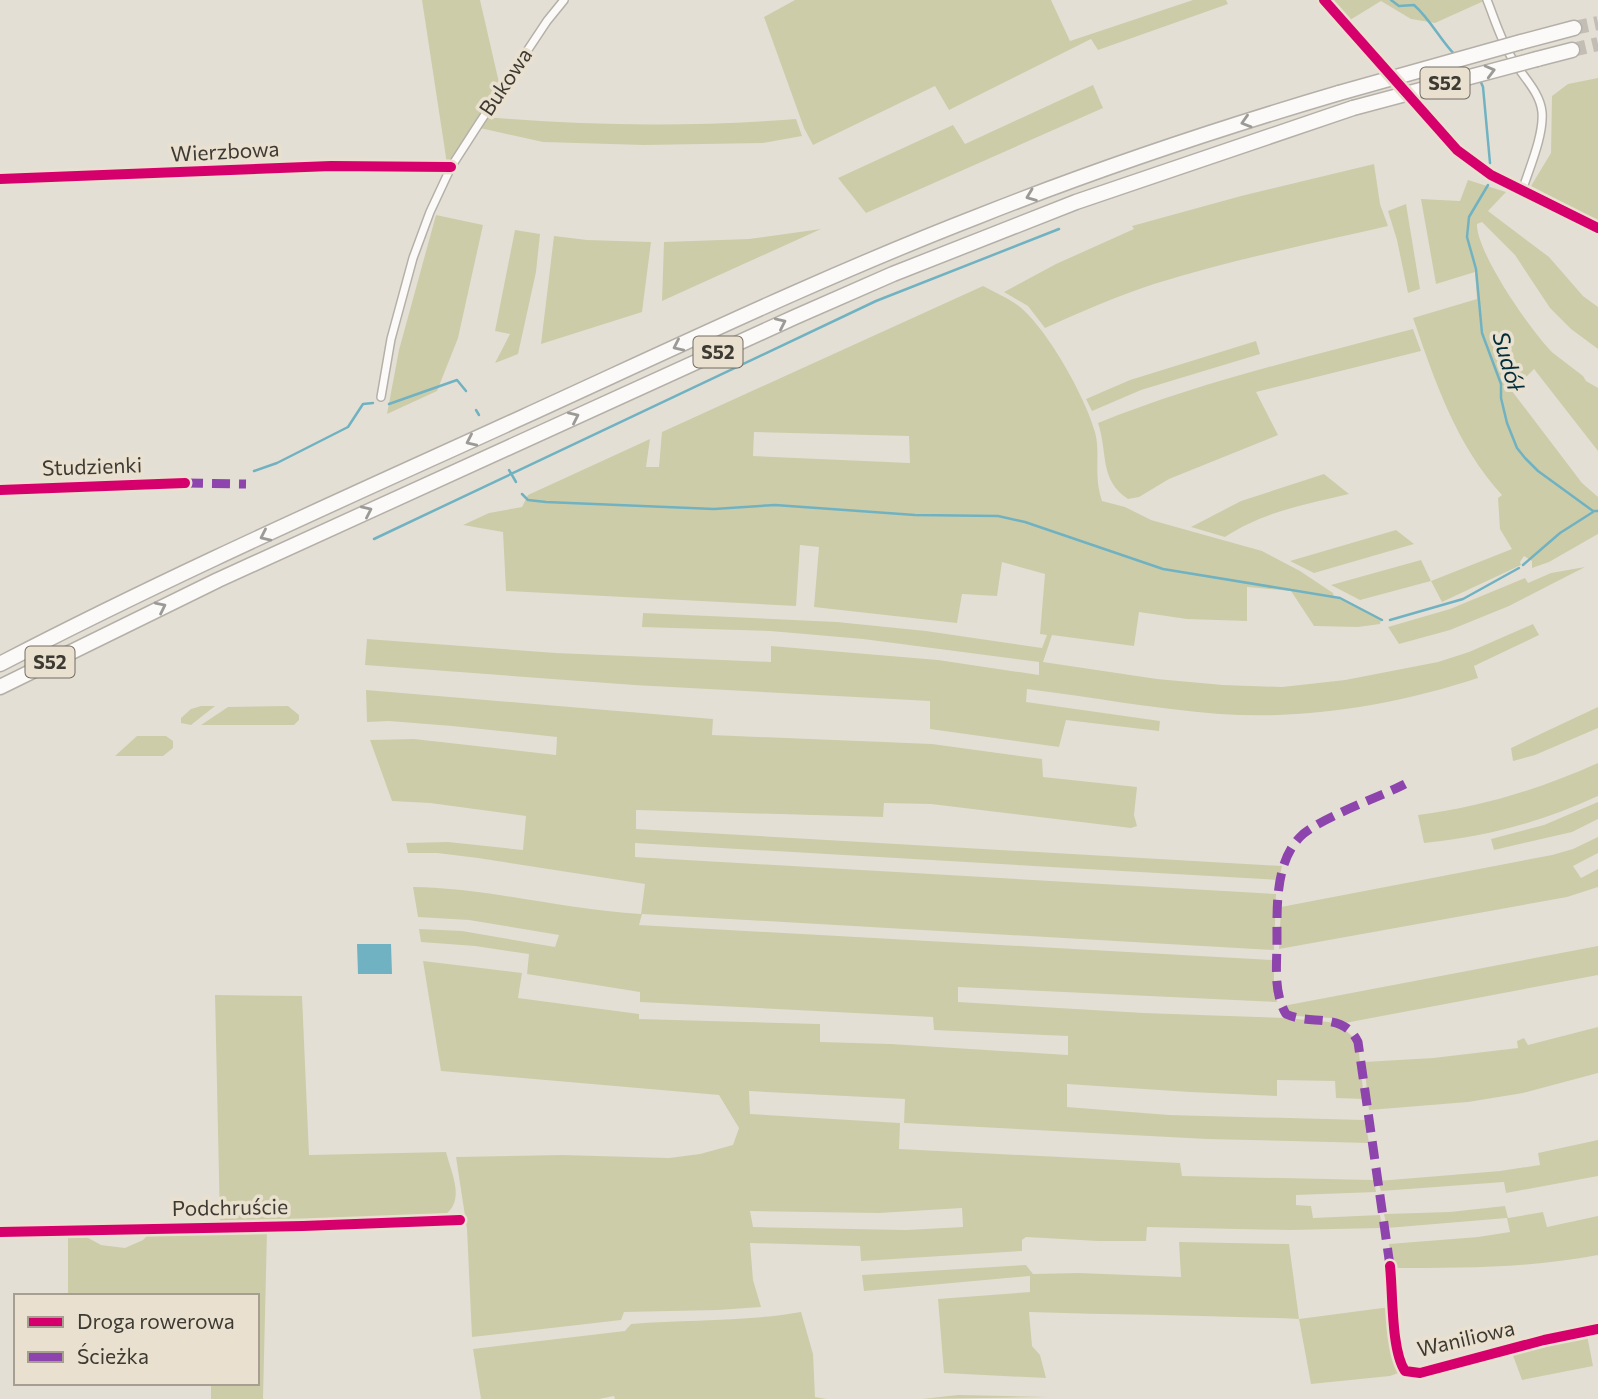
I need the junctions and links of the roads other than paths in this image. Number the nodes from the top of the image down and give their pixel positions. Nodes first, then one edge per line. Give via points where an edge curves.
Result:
1 (564, 0) edge
2 (1324, 0) edge
3 (1487, 0) edge
4 (1574, 28) tunnel mouth
5 (1572, 50) tunnel mouth
6 (452, 167) junction
7 (0, 179) edge
8 (1522, 191) junction
9 (1598, 228) edge
10 (381, 397) dead end
11 (185, 483) dead end
12 (0, 490) edge
13 (0, 664) edge
14 (0, 687) edge
15 (460, 1220) dead end
16 (0, 1232) edge
17 (1390, 1266) dead end
18 (1598, 1329) edge

1 - 6 street, Bukowa
2 - 8 street via 1457,150
3 - 8 street via 1496,28 1539,98 1542,111 1542,126
4 -> 13 highway, S52, bridge via 1339,93 1160,149 980,215 757,310 154,587
14 -> 5 highway, S52, bridge via 218,580 881,279 1088,198 1353,108
6 - 7 street, Wierzbowa via 331,166
6 - 10 street, Bukowa via 413,258
8 - 9 street
11 - 12 street, Studzienki
15 - 16 street, Podchruście
17 - 18 street, Waniliowa via 1394,1328 1405,1371 1420,1373

